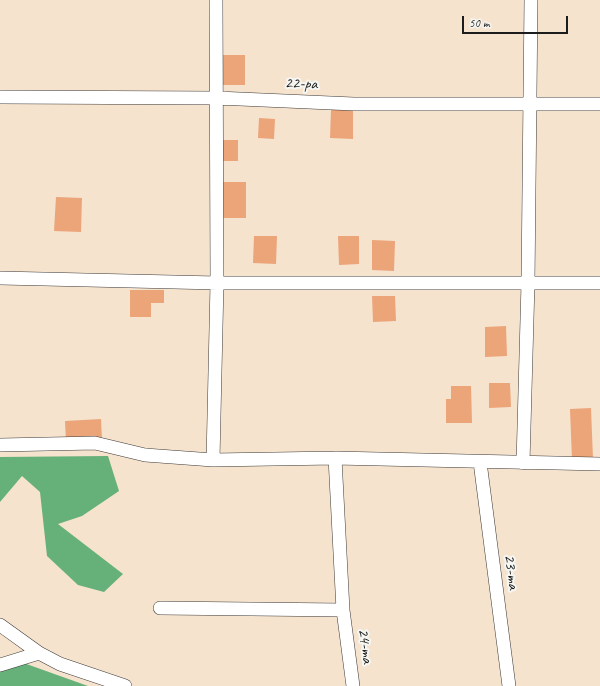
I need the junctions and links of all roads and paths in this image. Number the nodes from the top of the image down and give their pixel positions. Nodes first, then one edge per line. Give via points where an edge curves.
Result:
1 (216, 0) edge
2 (532, 0) edge
3 (0, 97) edge
4 (217, 98) junction
5 (600, 104) edge
6 (530, 105) junction
7 (0, 278) edge
8 (600, 282) edge
9 (528, 283) junction
10 (217, 284) junction
11 (0, 445) edge
12 (335, 458) junction
13 (213, 460) junction
14 (480, 462) junction
15 (523, 463) junction
16 (600, 464) edge
17 (160, 608) dead end
18 (343, 610) junction
19 (0, 624) edge
20 (39, 653) junction
21 (0, 665) edge
22 (125, 686) edge
23 (353, 686) edge
24 (509, 686) edge

1 - 4 street
2 - 6 street
3 - 4 street, 22-ра
4 - 6 street, 22-ра via 354,104
4 - 10 street
5 - 6 street, 22-ра
6 - 9 street
7 - 10 street
8 - 9 street
9 - 10 street
9 - 15 street
10 - 13 street
11 - 13 street via 94,443 145,455
12 - 13 street
12 - 14 street
12 - 18 street, 24-та
14 - 15 street
14 - 24 street, 23-та
15 - 16 street
17 - 18 street
18 - 23 street, 24-та
19 - 20 street
20 - 21 street
20 - 22 street via 60,664

